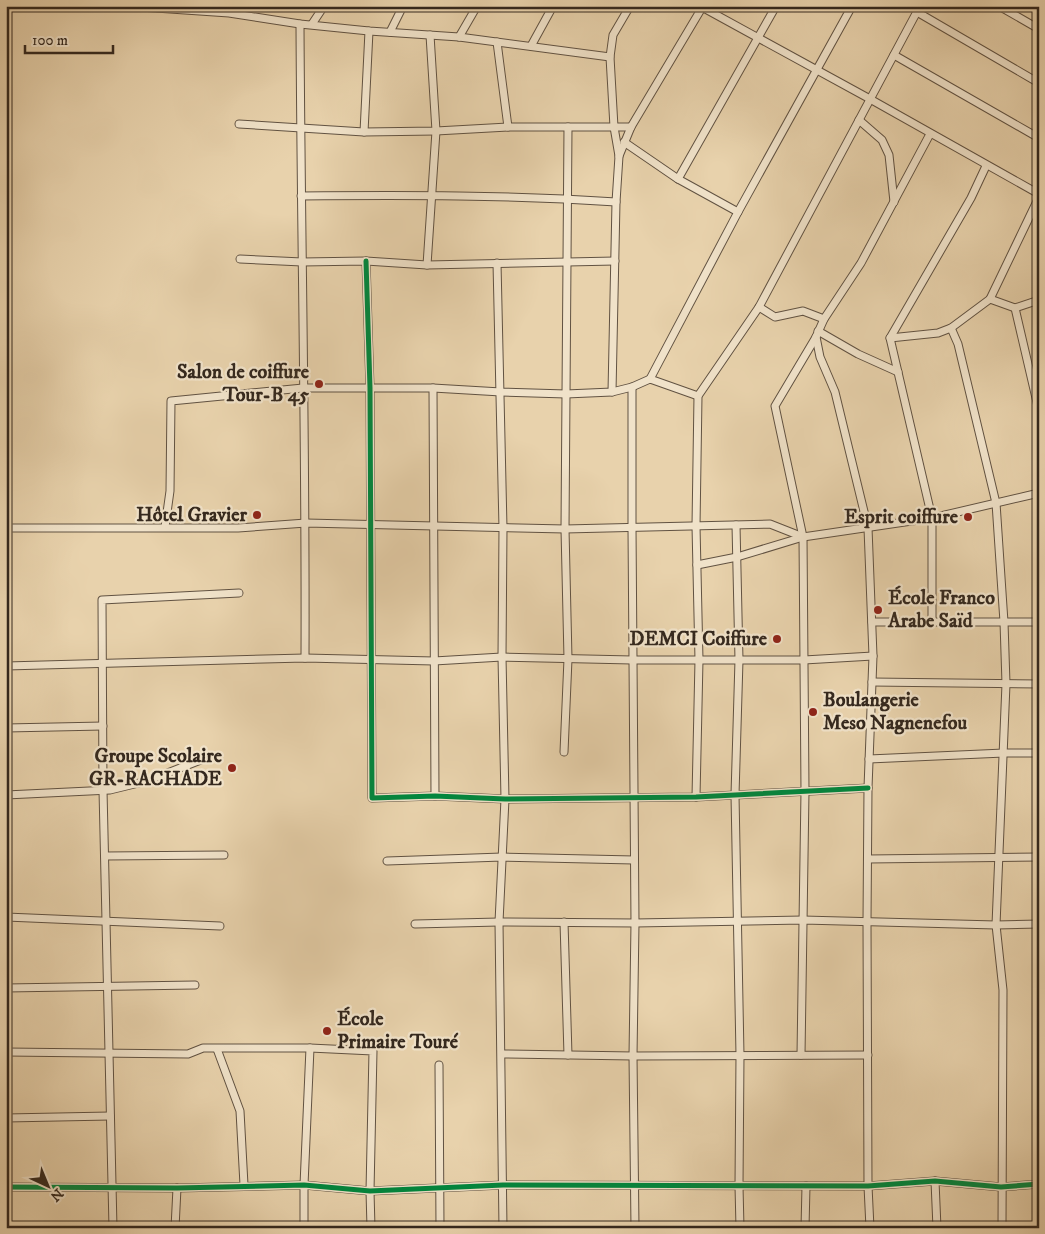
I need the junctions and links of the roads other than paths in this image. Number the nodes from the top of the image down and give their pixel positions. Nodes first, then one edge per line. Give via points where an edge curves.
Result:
1 (126, 6) edge
2 (324, 6) edge
3 (403, 6) edge
4 (477, 6) edge
5 (553, 6) edge
6 (630, 6) edge
7 (776, 6) edge
8 (852, 6) edge
9 (999, 6) edge
10 (702, 7) edge
11 (918, 9) edge
12 (228, 10) edge
13 (300, 24) junction
14 (312, 24) junction
15 (1039, 29) edge
16 (368, 31) junction
17 (390, 32) junction
18 (430, 36) junction
19 (459, 37) junction
20 (758, 38) junction
21 (497, 42) junction
22 (531, 46) junction
23 (894, 55) junction
24 (610, 57) junction
25 (817, 71) junction
26 (1039, 83) edge
27 (870, 99) junction
28 (859, 120) junction
29 (239, 124) dead end
30 (508, 127) junction
31 (568, 127) junction
32 (614, 127) junction
33 (631, 127) junction
34 (301, 128) junction
35 (436, 131) junction
36 (364, 132) junction
37 (930, 134) junction
38 (1039, 138) edge
39 (624, 142) junction
40 (619, 156) junction
41 (986, 166) junction
42 (678, 179) junction
43 (430, 194) junction
44 (301, 196) junction
45 (1039, 196) edge
46 (568, 199) junction
47 (616, 202) junction
48 (894, 203) junction
49 (738, 212) junction
50 (240, 259) dead end
51 (615, 261) junction
52 (302, 262) junction
53 (366, 262) junction
54 (567, 262) junction
55 (497, 264) junction
56 (427, 265) junction
57 (990, 299) junction
58 (1039, 300) edge
59 (759, 307) junction
60 (1016, 308) junction
61 (824, 319) junction
62 (951, 328) junction
63 (817, 334) junction
64 (890, 338) junction
65 (898, 372) junction
66 (650, 378) junction
67 (632, 387) junction
68 (303, 388) junction
69 (370, 388) junction
70 (433, 388) junction
71 (501, 392) junction
72 (612, 392) junction
73 (566, 394) junction
74 (698, 396) junction
75 (1039, 411) edge
76 (1039, 493) edge
77 (996, 503) junction
78 (932, 518) junction
79 (306, 523) junction
80 (370, 525) junction
81 (736, 525) junction
82 (696, 526) junction
83 (165, 527) junction
84 (434, 527) junction
85 (6, 528) edge
86 (503, 528) junction
87 (632, 528) junction
88 (868, 528) junction
89 (565, 529) junction
90 (802, 537) junction
91 (737, 557) junction
92 (697, 565) junction
93 (239, 593) dead end
94 (872, 622) junction
95 (932, 622) junction
96 (1004, 622) junction
97 (1039, 622) edge
98 (873, 656) junction
99 (502, 657) junction
100 (305, 658) junction
101 (372, 659) junction
102 (568, 659) junction
103 (632, 660) junction
104 (699, 660) junction
105 (739, 660) junction
106 (804, 660) junction
107 (434, 661) junction
108 (103, 663) junction
109 (6, 666) edge
110 (872, 682) junction
111 (1006, 684) junction
112 (1039, 684) edge
113 (103, 726) junction
114 (6, 728) edge
115 (564, 752) dead end
116 (1004, 753) junction
117 (1039, 753) edge
118 (211, 756) dead end
119 (869, 759) junction
120 (868, 788) junction
121 (103, 790) junction
122 (805, 791) junction
123 (735, 795) junction
124 (6, 796) edge
125 (435, 796) junction
126 (696, 797) junction
127 (633, 798) junction
128 (505, 799) junction
129 (224, 855) dead end
130 (105, 856) junction
131 (999, 856) junction
132 (502, 857) junction
133 (1039, 857) edge
134 (868, 859) junction
135 (634, 860) junction
136 (387, 861) dead end
137 (6, 917) edge
138 (803, 920) junction
139 (106, 921) junction
140 (738, 921) junction
141 (500, 922) junction
142 (564, 922) junction
143 (867, 922) junction
144 (635, 923) junction
145 (415, 924) dead end
146 (996, 924) junction
147 (1039, 924) edge
148 (220, 926) dead end
149 (195, 985) dead end
150 (108, 987) junction
151 (6, 988) edge
152 (310, 1048) junction
153 (217, 1049) junction
154 (6, 1052) edge
155 (108, 1052) junction
156 (502, 1054) junction
157 (568, 1055) junction
158 (801, 1055) junction
159 (868, 1055) junction
160 (632, 1056) junction
161 (740, 1056) junction
162 (439, 1066) dead end
163 (110, 1116) junction
164 (6, 1118) edge
165 (935, 1181) junction
166 (1039, 1184) edge
167 (244, 1185) junction
168 (304, 1185) junction
169 (504, 1185) junction
170 (112, 1186) junction
171 (635, 1186) junction
172 (739, 1186) junction
173 (806, 1186) junction
174 (868, 1186) junction
175 (6, 1187) edge
176 (177, 1188) junction
177 (440, 1188) junction
178 (1001, 1188) junction
179 (370, 1191) junction
180 (113, 1228) edge
181 (174, 1228) edge
182 (304, 1228) edge
183 (371, 1228) edge
184 (440, 1228) edge
185 (503, 1228) edge
186 (635, 1228) edge
187 (740, 1228) edge
188 (805, 1228) edge
189 (870, 1228) edge
190 (936, 1228) edge
191 (1002, 1228) edge

1 - 12 street
2 - 14 street
3 - 17 street
4 - 19 street
5 - 22 street
6 - 24 street via 613,35
7 - 20 street
8 - 25 street
9 - 15 street
10 - 20 street
10 - 33 street
11 - 23 street
11 - 26 street
12 - 13 street
13 - 14 street
13 - 34 street
14 - 16 street
16 - 17 street
16 - 36 street
17 - 18 street
18 - 19 street
18 - 35 street
19 - 21 street
20 - 25 street
20 - 42 street
21 - 22 street
21 - 30 street
22 - 24 street
23 - 27 street
23 - 38 street
24 - 32 street
25 - 27 street
25 - 49 street
27 - 28 street
27 - 37 street
28 - 48 street via 886,147
28 - 59 street
29 - 34 street
30 - 31 street
30 - 35 street
31 - 32 street
31 - 46 street
32 - 33 street
32 - 40 street
33 - 39 street
34 - 36 street
34 - 44 street
35 - 36 street
35 - 43 street
37 - 41 street
37 - 48 street
39 - 40 street
39 - 42 street
40 - 47 street
41 - 45 street
41 - 64 street
42 - 49 street
43 - 44 street
43 - 46 street
43 - 56 street
44 - 52 street
45 - 57 street
46 - 47 street
46 - 54 street
47 - 51 street
48 - 61 street via 861,263
49 - 66 street
50 - 52 street
51 - 54 street
51 - 72 street
52 - 53 street
52 - 68 street
53 - 56 street
53 - 69 street
54 - 55 street
54 - 73 street
55 - 56 street
55 - 71 street
57 - 60 street
57 - 62 street
58 - 60 street
59 - 61 street via 775,317 803,311
59 - 74 street
60 - 75 street
61 - 63 street
62 - 64 street via 938,333
62 - 77 street via 958,344
63 - 65 street
63 - 88 street via 820,357 835,392
63 - 90 street via 775,406
64 - 65 street
65 - 78 street
66 - 67 street
66 - 74 street
67 - 72 street
67 - 87 street
68 - 69 street
68 - 79 street
68 - 83 street via 171,401 170,491
69 - 70 street
69 - 80 street
70 - 71 street
70 - 84 street
71 - 73 street
71 - 86 street
72 - 73 street
73 - 89 street
74 - 82 street
76 - 77 street
77 - 78 street
77 - 96 street
78 - 88 street
78 - 95 street
79 - 80 street
79 - 83 street via 238,528
79 - 100 street
80 - 84 street
80 - 101 street
81 - 82 street
81 - 90 street via 770,524
81 - 91 street
82 - 87 street
82 - 92 street
83 - 85 street
84 - 86 street
84 - 107 street
86 - 89 street
86 - 99 street
87 - 89 street
87 - 103 street
88 - 90 street
88 - 94 street
89 - 102 street
90 - 91 street
90 - 106 street
91 - 92 street
91 - 105 street
92 - 104 street
93 - 108 street via 102,600
94 - 95 street
94 - 98 street
95 - 96 street
96 - 97 street
96 - 111 street
98 - 106 street
98 - 110 street
99 - 102 street
99 - 107 street
99 - 128 street
100 - 101 street
100 - 108 street
101 - 107 street
101 - 125 street via 372,798
102 - 103 street
102 - 115 street
103 - 104 street
103 - 127 street
104 - 105 street
104 - 126 street
105 - 106 street
105 - 123 street
106 - 122 street
107 - 125 street
108 - 109 street
108 - 113 street
110 - 111 street
110 - 119 street
111 - 112 street
111 - 116 street
113 - 114 street
113 - 121 street
116 - 117 street
116 - 119 street
116 - 131 street
118 - 121 street via 148,781
119 - 120 street
120 - 122 street
120 - 134 street
121 - 124 street
121 - 130 street
122 - 123 street
122 - 138 street
123 - 126 street
123 - 140 street
125 - 128 street
126 - 127 street
127 - 128 street
127 - 135 street
128 - 132 street
129 - 130 street
130 - 139 street
131 - 133 street
131 - 134 street
131 - 146 street
132 - 135 street
132 - 136 street
132 - 141 street
134 - 143 street
135 - 144 street
137 - 139 street
138 - 140 street
138 - 143 street
138 - 158 street
139 - 148 street
139 - 150 street
140 - 144 street
140 - 161 street
141 - 142 street
141 - 145 street
141 - 156 street
142 - 144 street
142 - 157 street
143 - 146 street
143 - 159 street
144 - 160 street
146 - 147 street
146 - 178 street via 1003,990
149 - 150 street
150 - 151 street
150 - 155 street
152 - 153 street
152 - 168 street
152 - 179 street via 373,1052
153 - 155 street via 203,1048 188,1054
153 - 167 street via 240,1112
154 - 155 street
155 - 163 street
156 - 157 street
156 - 169 street
157 - 160 street
158 - 159 street
158 - 161 street
159 - 174 street
160 - 161 street
160 - 171 street
161 - 172 street
162 - 177 street
163 - 164 street
163 - 170 street
165 - 174 street
165 - 178 street
165 - 190 street
166 - 178 street
167 - 168 street
167 - 176 street
168 - 179 street
168 - 182 street
169 - 171 street
169 - 177 street
169 - 185 street
170 - 175 street
170 - 176 street
170 - 180 street
171 - 172 street
171 - 186 street
172 - 173 street
172 - 187 street
173 - 174 street
173 - 188 street
174 - 189 street
176 - 181 street
177 - 179 street
177 - 184 street
178 - 191 street
179 - 183 street

